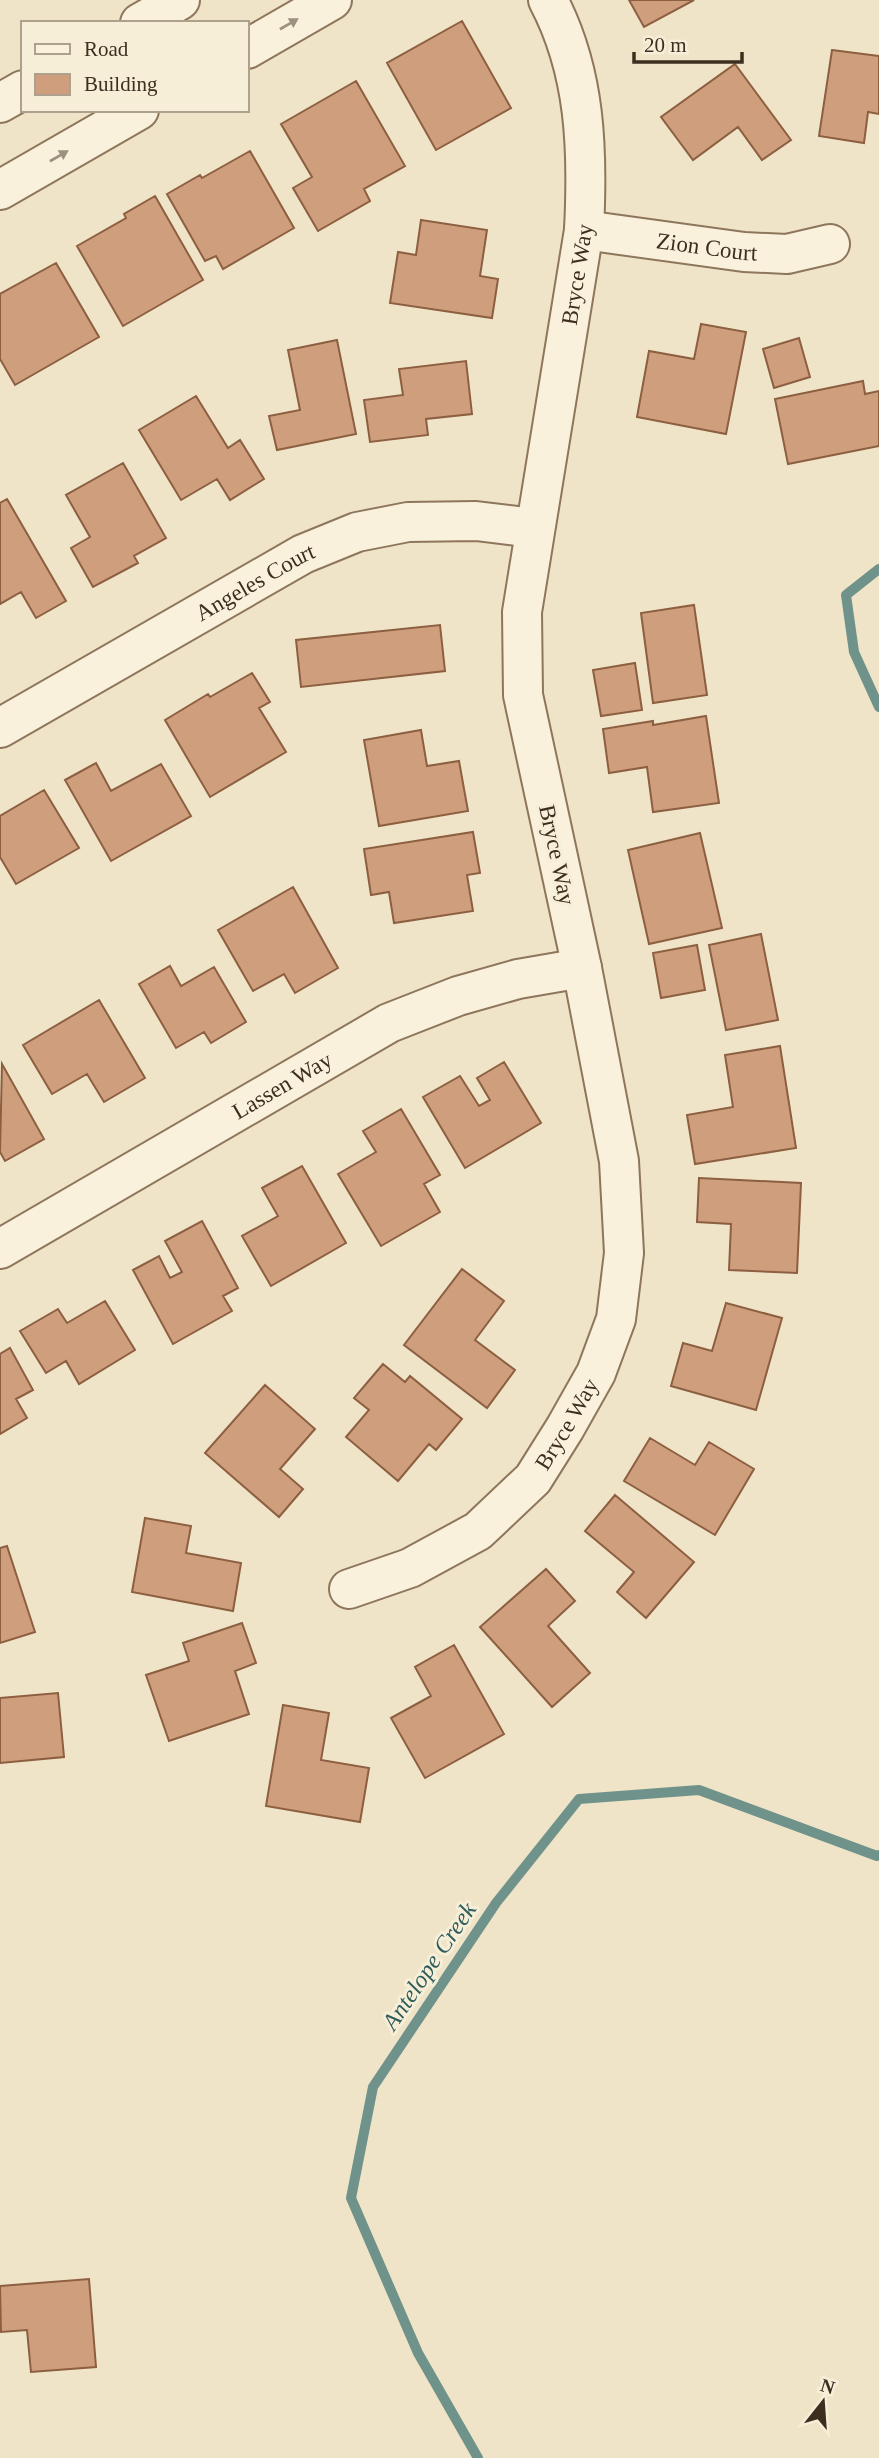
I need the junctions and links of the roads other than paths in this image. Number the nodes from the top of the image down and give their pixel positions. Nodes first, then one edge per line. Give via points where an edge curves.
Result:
1 (180, 0) edge
2 (331, 0) edge
3 (548, 0) edge
4 (143, 21) edge
5 (248, 47) edge
6 (21, 91) edge
7 (0, 103) edge
8 (136, 112) edge
9 (0, 190) edge
10 (584, 230) junction
11 (830, 244) dead end
12 (535, 528) junction
13 (0, 728) edge
14 (582, 968) junction
15 (0, 1249) edge
16 (349, 1589) dead end

1 - 4 street
5 -> 2 street
3 - 10 street, Bryce Way via 576,72 584,118
6 - 7 street
9 -> 8 street
10 - 11 street, Zion Court via 744,252 787,254
10 - 12 street, Bryce Way
12 - 13 street, Angeles Court via 476,521 408,522 357,532 303,554
12 - 14 street, Bryce Way via 522,612 523,695
14 - 15 street, Lassen Way via 458,996 389,1023
14 - 16 street, Bryce Way via 619,1161 624,1254 616,1319 596,1373 533,1479 478,1531 410,1568

